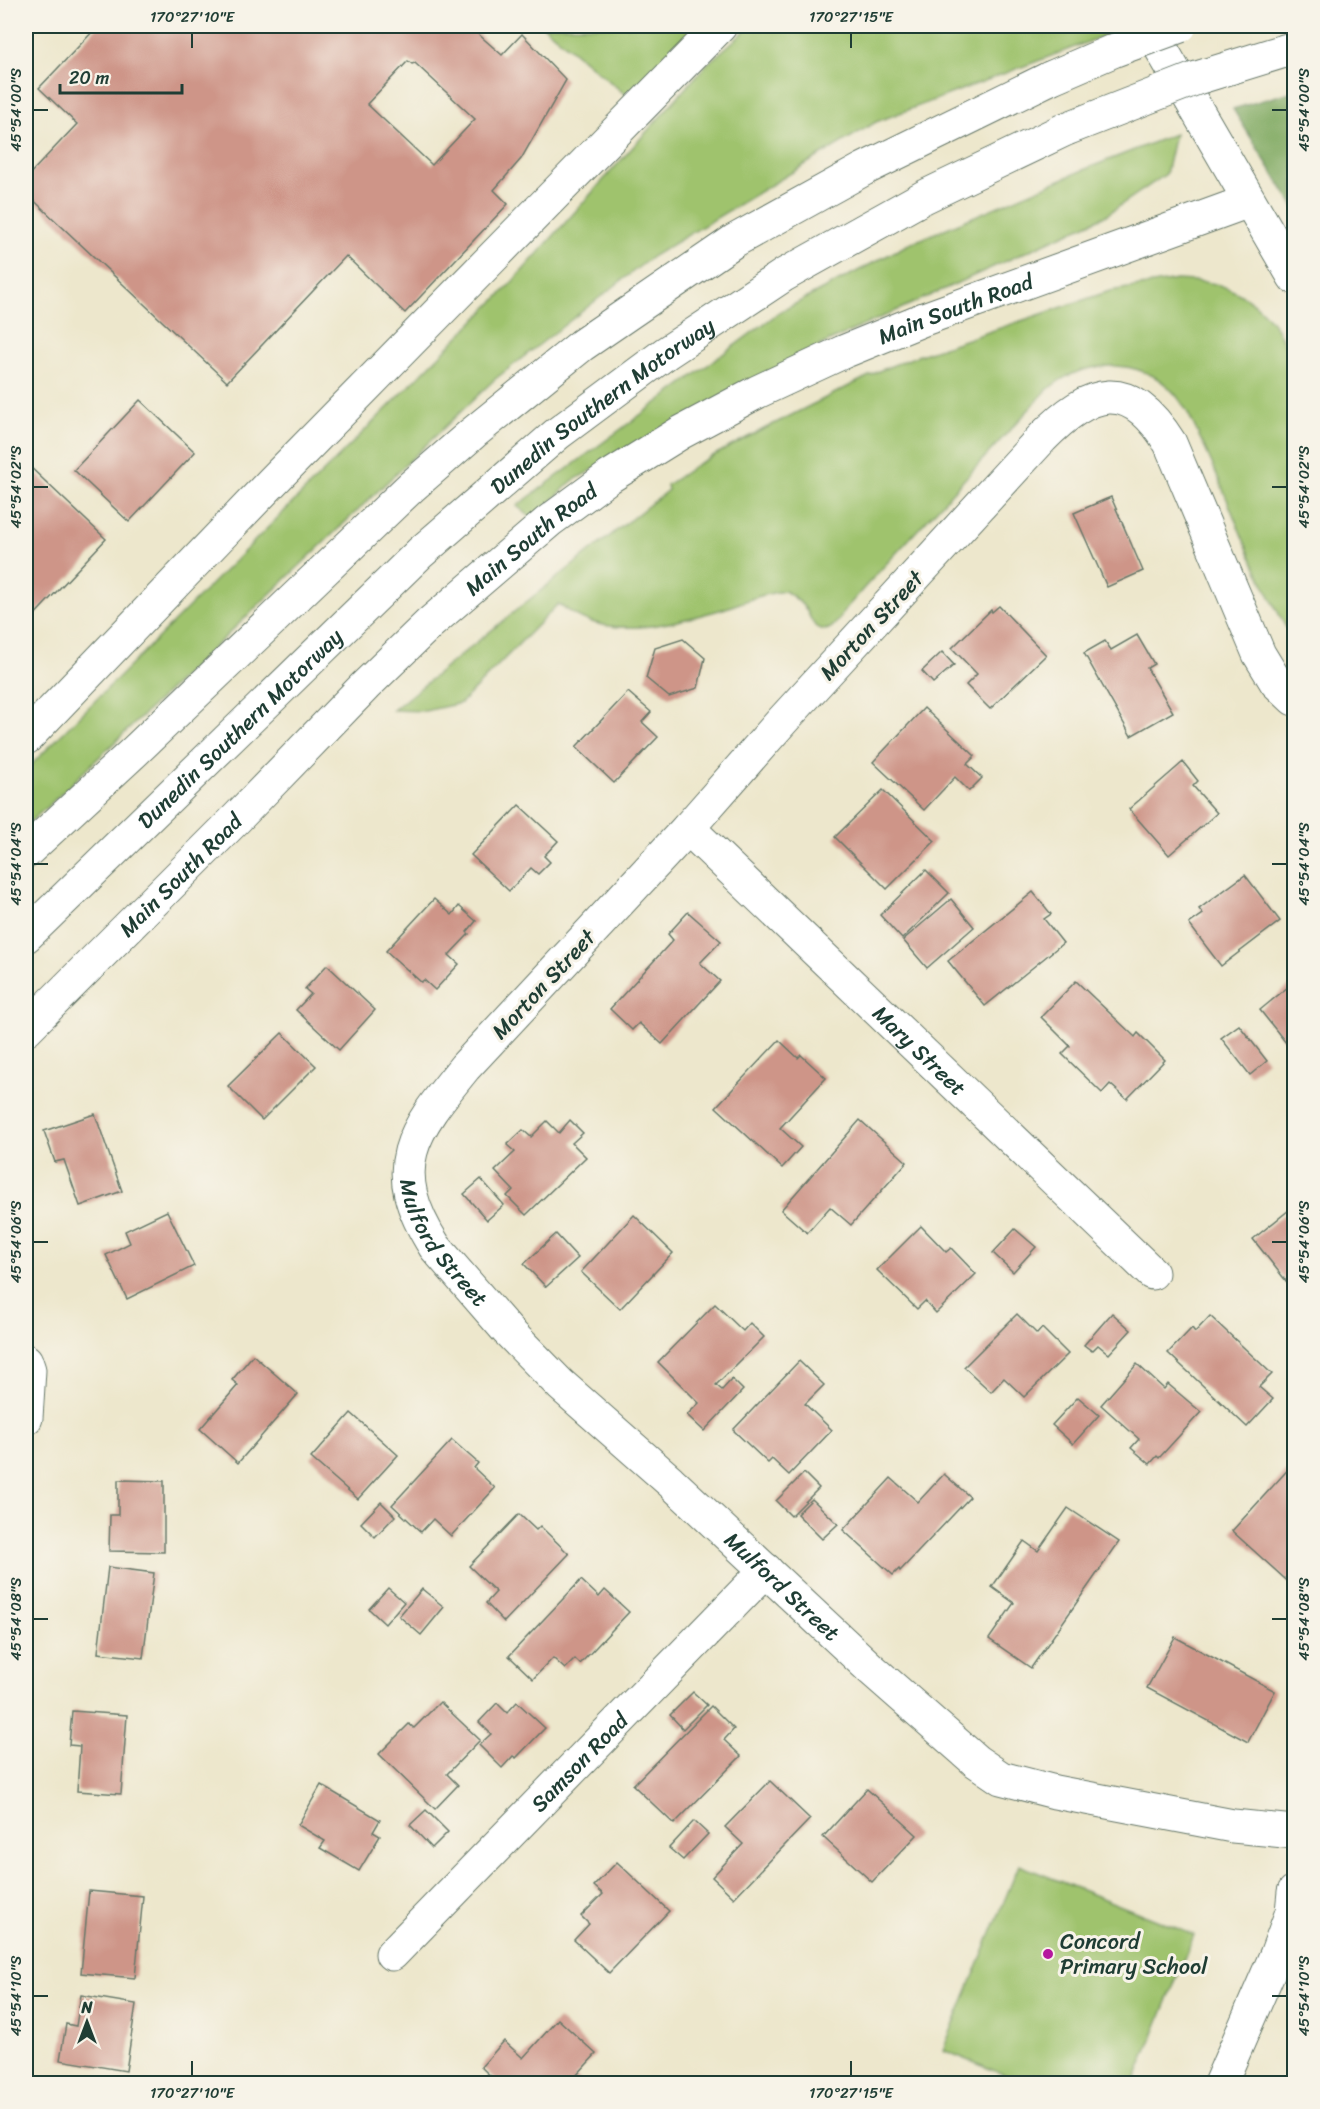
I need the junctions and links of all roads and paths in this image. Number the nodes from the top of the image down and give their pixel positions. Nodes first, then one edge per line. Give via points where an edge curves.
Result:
1 (720, 26) edge
2 (1148, 26) edge
3 (1180, 26) edge
4 (1294, 48) edge
5 (1250, 201) junction
6 (1294, 277) edge
7 (1294, 699) edge
8 (26, 738) edge
9 (688, 828) junction
10 (26, 852) edge
11 (26, 936) edge
12 (28, 1025) edge
13 (411, 1152) joint
14 (1152, 1272) dead end
15 (26, 1361) edge
16 (26, 1418) edge
17 (766, 1570) junction
18 (1294, 1832) edge
19 (1294, 1892) edge
20 (392, 1954) dead end
21 (1220, 2084) edge

1 - 8 main road
2 - 5 main road
3 - 10 main road, bridge via 1050,78 864,170 734,242 582,345 411,487
4 - 11 main road, Dunedin Southern Motorway, bridge via 1197,78 1066,129 924,197 784,275 666,353 557,434 420,553
5 - 6 main road
5 - 12 main road, Main South Road via 843,352 680,433 609,477 549,521 429,624
7 - 9 main road, Morton Street via 1276,682 1259,654 1170,443 1158,424 1132,402 1095,398 1074,409 1050,430
9 - 13 main road, Morton Street via 465,1067 424,1120
9 - 14 main road, Mary Street
13 - 17 main road, Mulford Street via 409,1186 416,1215 435,1247 470,1289 561,1385
15 - 16 main road
17 - 18 main road, Mulford Street via 870,1668 976,1761 1001,1778 1145,1810
17 - 20 main road, Samson Road
19 - 21 main road via 1292,1912 1276,1955

